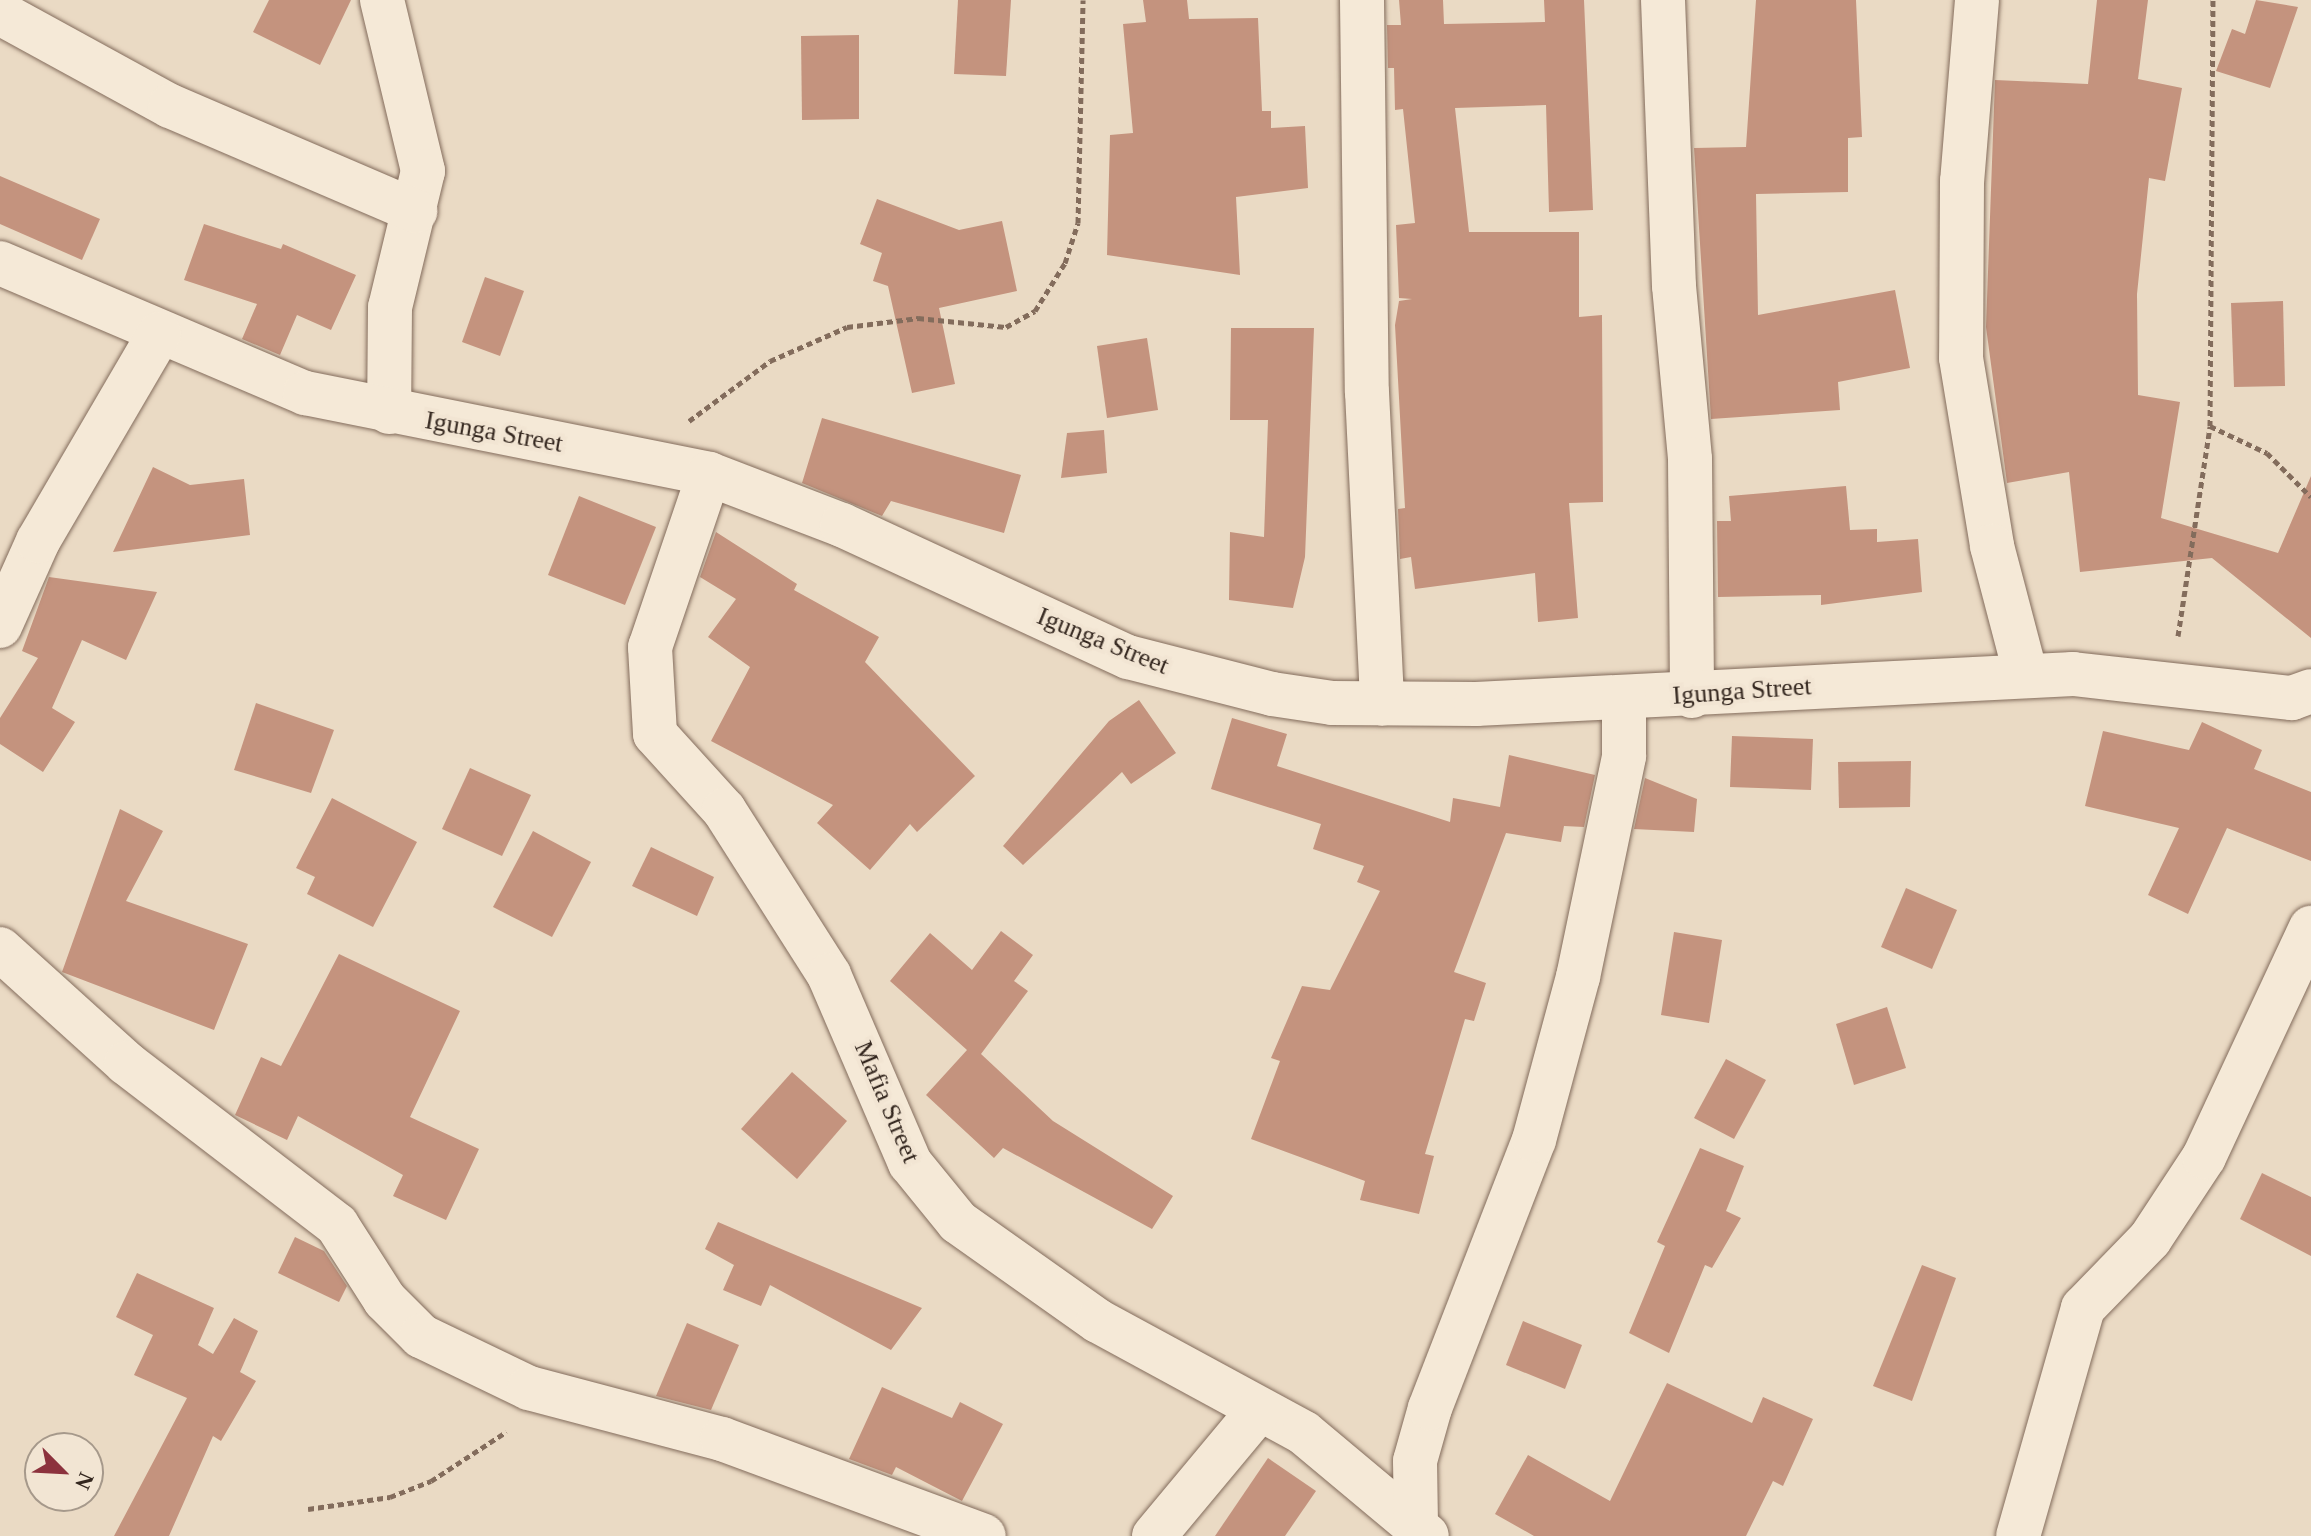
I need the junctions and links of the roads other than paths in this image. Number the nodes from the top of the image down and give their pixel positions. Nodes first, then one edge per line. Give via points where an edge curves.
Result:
1 (382, 0) edge
2 (1362, 0) edge
3 (1663, 0) edge
4 (1977, 0) edge
5 (0, 13) edge
6 (415, 211) junction
7 (0, 263) edge
8 (159, 334) junction
9 (389, 412) junction
10 (709, 474) junction
11 (0, 626) edge
12 (2026, 676) junction
13 (2311, 691) edge
14 (1692, 696) junction
15 (1624, 698) junction
16 (1382, 704) junction
17 (2311, 928) edge
18 (0, 949) edge
19 (1258, 1411) junction
20 (1421, 1530) edge
21 (984, 1536) edge
22 (1154, 1536) edge
23 (2018, 1536) edge

1 - 6 street via 420,138
2 - 16 street via 1367,392
3 - 14 street via 1673,270 1690,459
4 - 12 street via 1962,181 1961,358 1992,546
5 - 6 street via 170,106
6 - 9 street via 390,307
7 - 8 street, Igunga Street
8 - 9 street, Igunga Street via 305,393
8 - 11 street via 38,541
9 - 10 street, Igunga Street
10 - 16 street, Igunga Street via 842,525 1128,657 1272,694
10 - 19 street, Mafia Street via 650,647 655,734 724,810 829,975 899,1142 958,1222 1098,1321
12 - 13 street, Igunga Street via 2170,680 2292,698
12 - 14 street, Igunga Street
14 - 15 street, Igunga Street
15 - 16 street, Igunga Street
15 - 20 street via 1624,756 1578,977 1534,1140 1430,1408 1415,1461
17 - 23 street via 2204,1157 2150,1239 2083,1308
18 - 21 street via 126,1063 337,1225 385,1300 421,1336 470,1364 577,1401 722,1439
19 - 20 street, Mafia Street via 1328,1449
19 - 22 street

